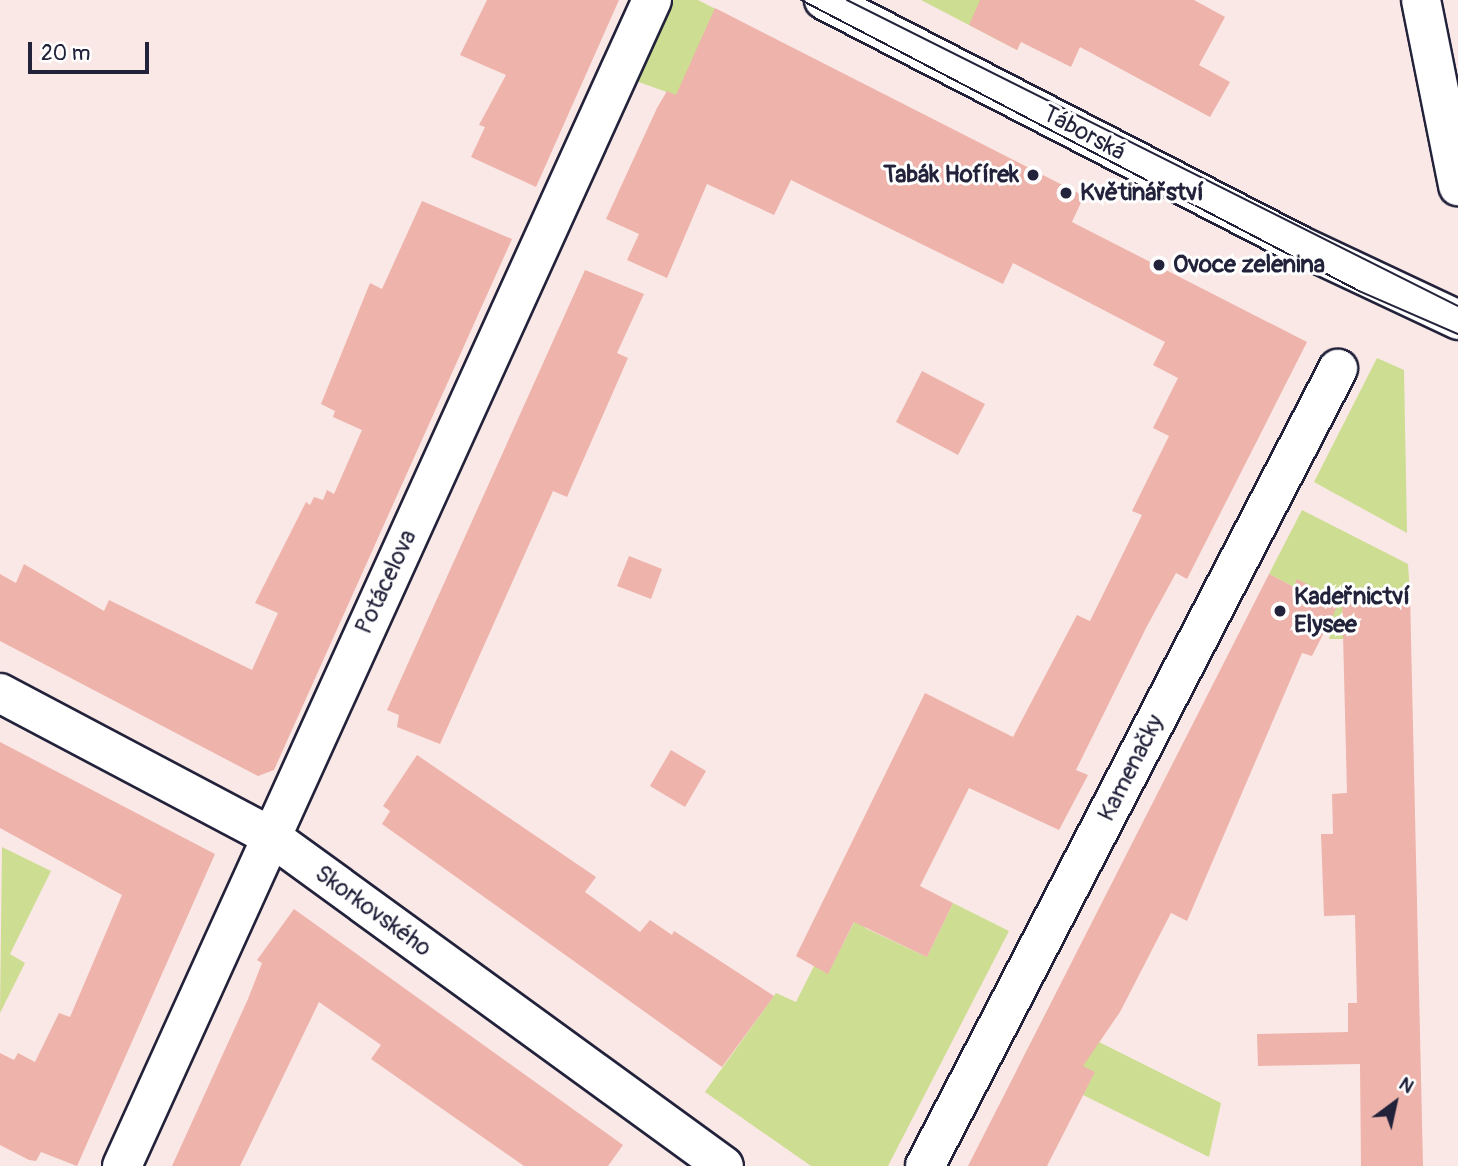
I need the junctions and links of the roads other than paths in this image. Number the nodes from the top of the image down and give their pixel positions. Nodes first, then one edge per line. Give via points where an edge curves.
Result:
1 (652, 0) edge
2 (824, 0) edge
3 (1421, 0) edge
4 (1458, 186) edge
5 (1458, 320) edge
6 (1338, 369) dead end
7 (0, 693) edge
8 (270, 836) junction
9 (122, 1166) edge
10 (724, 1166) edge
11 (925, 1166) edge

1 - 8 street, Potácelova
2 - 5 street, Táborská via 1301,246
3 - 4 street
6 - 11 street, Kamenačky
7 - 8 street, Skorkovského
8 - 9 street, Potácelova
8 - 10 street, Skorkovského

